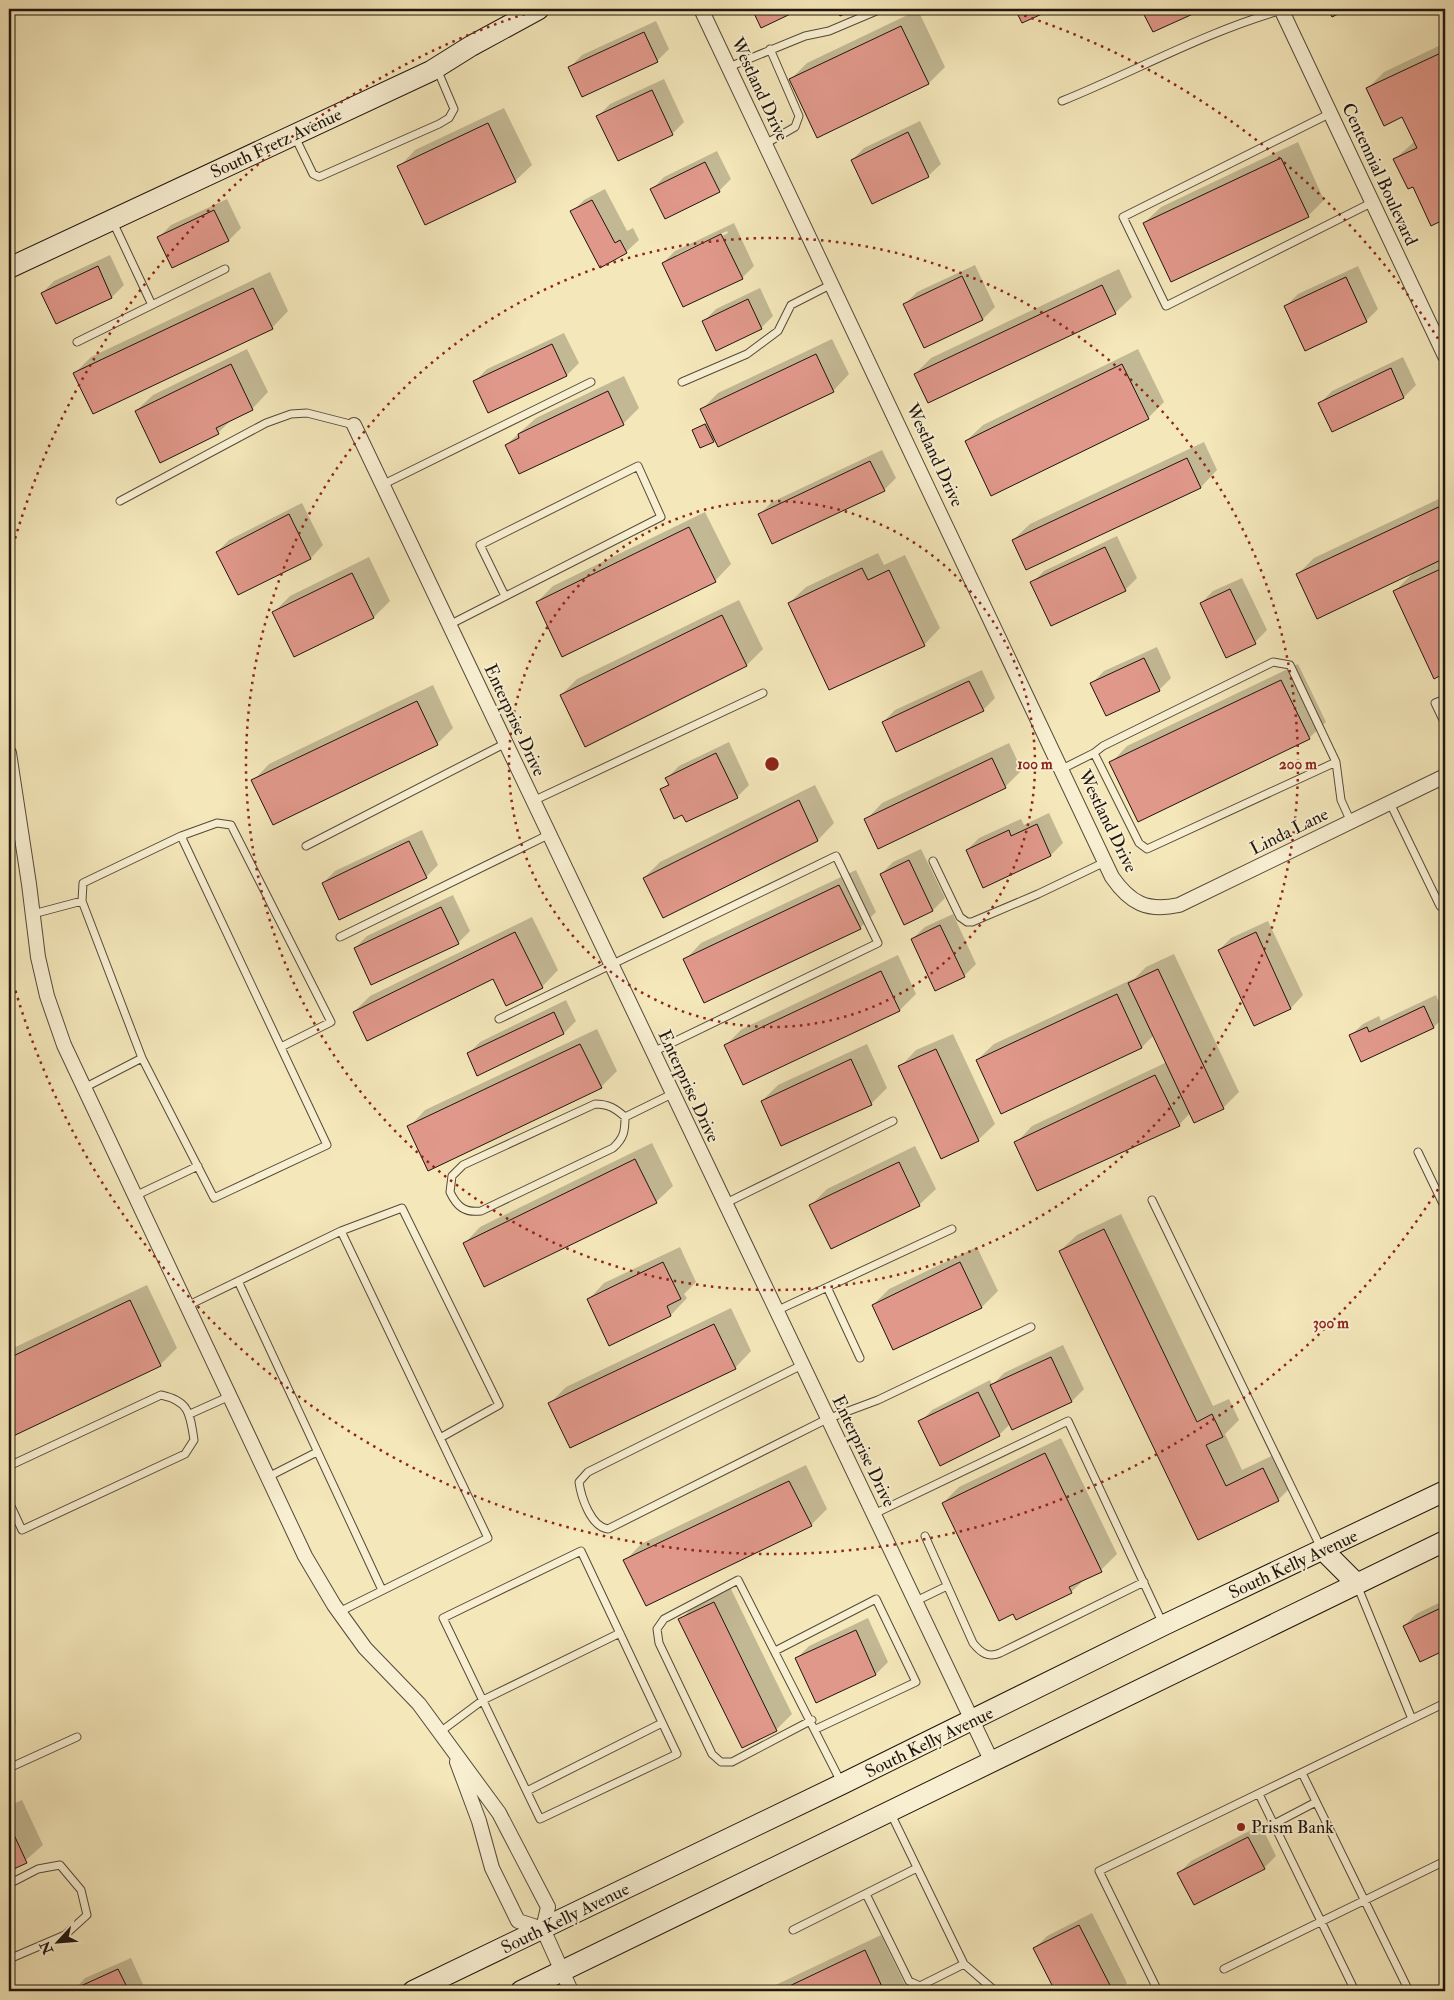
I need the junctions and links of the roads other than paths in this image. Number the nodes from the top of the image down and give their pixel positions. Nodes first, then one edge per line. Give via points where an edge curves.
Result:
1 (539, 9) edge
2 (701, 9) edge
3 (881, 9) edge
4 (1282, 10) edge
5 (770, 49) junction
6 (729, 67) junction
7 (436, 68) junction
8 (1062, 101) dead end
9 (1331, 113) junction
10 (294, 135) junction
11 (765, 144) junction
12 (1373, 202) junction
13 (112, 220) junction
14 (9, 268) edge
15 (225, 269) dead end
16 (833, 284) junction
17 (152, 305) junction
18 (77, 342) dead end
19 (1445, 356) edge
20 (590, 382) dead end
21 (682, 382) dead end
22 (354, 425) joint
23 (382, 485) junction
24 (120, 501) dead end
25 (505, 596) junction
26 (448, 625) junction
27 (763, 693) dead end
28 (1445, 698) edge
29 (1445, 724) edge
30 (506, 744) junction
31 (9, 753) edge
32 (1094, 753) junction
33 (1336, 762) junction
34 (1062, 769) junction
35 (1445, 776) edge
36 (533, 801) junction
37 (1390, 803) junction
38 (1351, 822) junction
39 (548, 835) junction
40 (181, 836) junction
41 (306, 846) dead end
42 (933, 862) dead end
43 (1106, 862) junction
44 (82, 900) junction
45 (1146, 906) joint
46 (1445, 910) edge
47 (33, 914) junction
48 (340, 937) dead end
49 (611, 966) junction
50 (499, 1019) dead end
51 (281, 1047) junction
52 (653, 1052) junction
53 (142, 1058) junction
54 (84, 1088) junction
55 (672, 1094) junction
56 (625, 1117) junction
57 (893, 1121) dead end
58 (1418, 1152) dead end
59 (198, 1166) junction
60 (135, 1197) junction
61 (1152, 1200) dead end
62 (724, 1204) junction
63 (1445, 1208) edge
64 (952, 1229) dead end
65 (342, 1231) junction
66 (238, 1281) junction
67 (827, 1287) junction
68 (187, 1306) junction
69 (776, 1312) junction
70 (1031, 1327) dead end
71 (860, 1358) dead end
72 (802, 1365) junction
73 (230, 1396) junction
74 (190, 1414) junction
75 (828, 1419) junction
76 (440, 1438) junction
77 (317, 1452) junction
78 (9, 1466) edge
79 (268, 1477) junction
80 (1445, 1491) edge
81 (9, 1502) edge
82 (874, 1514) junction
83 (924, 1536) dead end
84 (1445, 1541) edge
85 (1323, 1550) junction
86 (1144, 1582) junction
87 (1357, 1584) junction
88 (947, 1586) junction
89 (382, 1590) junction
90 (914, 1602) junction
91 (339, 1612) junction
92 (1164, 1625) junction
93 (620, 1633) junction
94 (775, 1651) junction
95 (484, 1700) junction
96 (1445, 1703) edge
97 (1412, 1719) junction
98 (812, 1720) junction
99 (971, 1721) junction
100 (662, 1723) junction
101 (816, 1729) junction
102 (440, 1732) junction
103 (77, 1737) dead end
104 (451, 1746) junction
105 (992, 1762) junction
106 (9, 1768) edge
107 (1302, 1773) junction
108 (842, 1784) junction
109 (526, 1791) junction
110 (1259, 1794) junction
111 (1316, 1802) junction
112 (890, 1811) junction
113 (1274, 1824) junction
114 (1445, 1861) edge
115 (918, 1868) junction
116 (9, 1884) edge
117 (866, 1894) junction
118 (1364, 1900) junction
119 (1321, 1921) junction
120 (543, 1929) junction
121 (793, 1930) dead end
122 (9, 1959) edge
123 (964, 1964) junction
124 (1224, 1969) dead end
125 (562, 1973) junction
126 (412, 1991) edge
127 (522, 1991) edge
128 (571, 1991) edge
129 (995, 1991) edge
130 (1158, 1991) edge
131 (1355, 1991) edge
132 (1410, 1991) edge

1 - 7 main road, South Fretz Avenue
2 - 6 street, Westland Drive
3 - 5 lane via 829,31
4 - 8 lane via 1208,35
4 - 9 street, Centennial Boulevard
5 - 6 lane
5 - 11 lane via 799,116 795,127
6 - 11 street, Westland Drive
7 - 10 main road, South Fretz Avenue
7 - 10 lane via 454,109 450,118 439,124 319,177 313,174
9 - 12 street, Centennial Boulevard
9 - 12 lane via 1123,217 1166,306
10 - 13 main road, South Fretz Avenue
11 - 16 street, Westland Drive
12 - 19 street, Centennial Boulevard
13 - 14 main road, South Fretz Avenue
13 - 17 lane
15 - 17 lane
16 - 21 lane via 791,305 778,331 747,354
16 - 34 street, Westland Drive
17 - 18 lane
20 - 23 lane
22 - 23 street, Enterprise Drive
22 - 24 lane via 307,413 291,414 266,423
23 - 26 street, Enterprise Drive
25 - 25 lane via 661,517 638,466 480,545
25 - 26 lane
26 - 30 street, Enterprise Drive
27 - 36 lane
28 - 29 lane via 1435,703
30 - 36 street, Enterprise Drive
30 - 41 lane
31 - 47 street
32 - 33 lane via 1139,843 1147,849
32 - 33 lane via 1273,662 1290,664
32 - 34 lane
33 - 38 lane via 1341,800
34 - 43 street, Westland Drive
35 - 37 street, Linda Lane
36 - 39 street, Enterprise Drive
37 - 38 street, Linda Lane
37 - 46 lane via 1440,906
38 - 45 street, Linda Lane via 1179,905 1162,909
39 - 48 lane
39 - 49 street, Enterprise Drive
40 - 44 lane via 84,882
40 - 51 lane
40 - 51 lane via 217,823 231,825 331,1022
42 - 43 lane via 960,917 972,922
43 - 45 street, Westland Drive via 1122,890 1132,900
44 - 47 lane
44 - 53 lane
47 - 54 street via 47,996 64,1045
49 - 50 lane
49 - 52 street, Enterprise Drive
49 - 52 lane via 836,856 878,943
51 - 59 lane via 327,1145 214,1198
52 - 55 street, Enterprise Drive
53 - 54 lane
53 - 59 lane
54 - 60 street
55 - 56 lane
55 - 62 street, Enterprise Drive
56 - 56 lane via 625,1130 613,1148 481,1211 461,1209 450,1192 452,1176 462,1165 595,1104 616,1108
57 - 62 lane
58 - 63 lane
59 - 60 lane
60 - 68 street
61 - 85 lane
62 - 69 street, Enterprise Drive
64 - 67 lane
65 - 66 lane
65 - 76 lane
65 - 76 lane via 402,1208 499,1405
66 - 68 lane
66 - 77 lane
67 - 69 lane
67 - 71 lane
68 - 73 street
69 - 72 street, Enterprise Drive
70 - 75 lane via 878,1400
72 - 75 street, Enterprise Drive
72 - 75 lane via 588,1472 579,1482 580,1492 595,1521 602,1529 608,1530
73 - 74 lane
73 - 79 street
74 - 78 lane via 176,1398 161,1395
74 - 81 lane via 194,1440 185,1454 22,1530
75 - 82 street, Enterprise Drive
76 - 89 lane via 488,1538
77 - 79 lane
77 - 89 lane
79 - 91 street via 305,1556
80 - 85 main road, South Kelly Avenue
82 - 86 lane via 1068,1421
82 - 90 street, Enterprise Drive
83 - 88 lane
84 - 87 main road
85 - 87 main road
85 - 92 main road, South Kelly Avenue
86 - 88 lane via 1000,1654 989,1656 973,1643
86 - 92 lane
87 - 97 lane
87 - 105 main road
88 - 90 lane
89 - 91 lane
90 - 99 street, Enterprise Drive
91 - 102 street via 365,1648 419,1704
92 - 99 main road, South Kelly Avenue
93 - 95 lane
93 - 95 lane via 581,1551 443,1618
93 - 100 lane
94 - 98 lane
94 - 98 lane via 738,1580 664,1619 657,1629 659,1643 708,1746 721,1762 732,1762
94 - 101 lane via 876,1599 916,1682
95 - 102 lane
95 - 109 lane
96 - 97 lane
97 - 107 lane
98 - 101 lane
99 - 105 street, Enterprise Drive
99 - 108 main road, South Kelly Avenue
100 - 109 lane
100 - 109 lane via 677,1754 540,1819
101 - 108 lane
102 - 104 street
103 - 106 lane
104 - 120 street via 499,1813 548,1907
104 - 120 street via 479,1821 492,1868 518,1921
105 - 112 main road
107 - 110 lane
107 - 111 lane
108 - 120 main road, South Kelly Avenue
110 - 113 lane
110 - 130 lane via 1099,1871
111 - 113 lane
111 - 118 lane
112 - 115 lane
112 - 125 main road
113 - 119 lane
114 - 118 lane
115 - 117 lane
115 - 123 lane
116 - 122 lane via 38,1869 60,1865 81,1890 87,1916 65,1935
117 - 121 lane
117 - 123 lane via 909,1981 920,1986
118 - 119 lane
118 - 132 lane
119 - 124 lane
119 - 131 lane
120 - 125 street
120 - 126 main road, South Kelly Avenue
123 - 129 lane
125 - 127 main road
125 - 128 street

